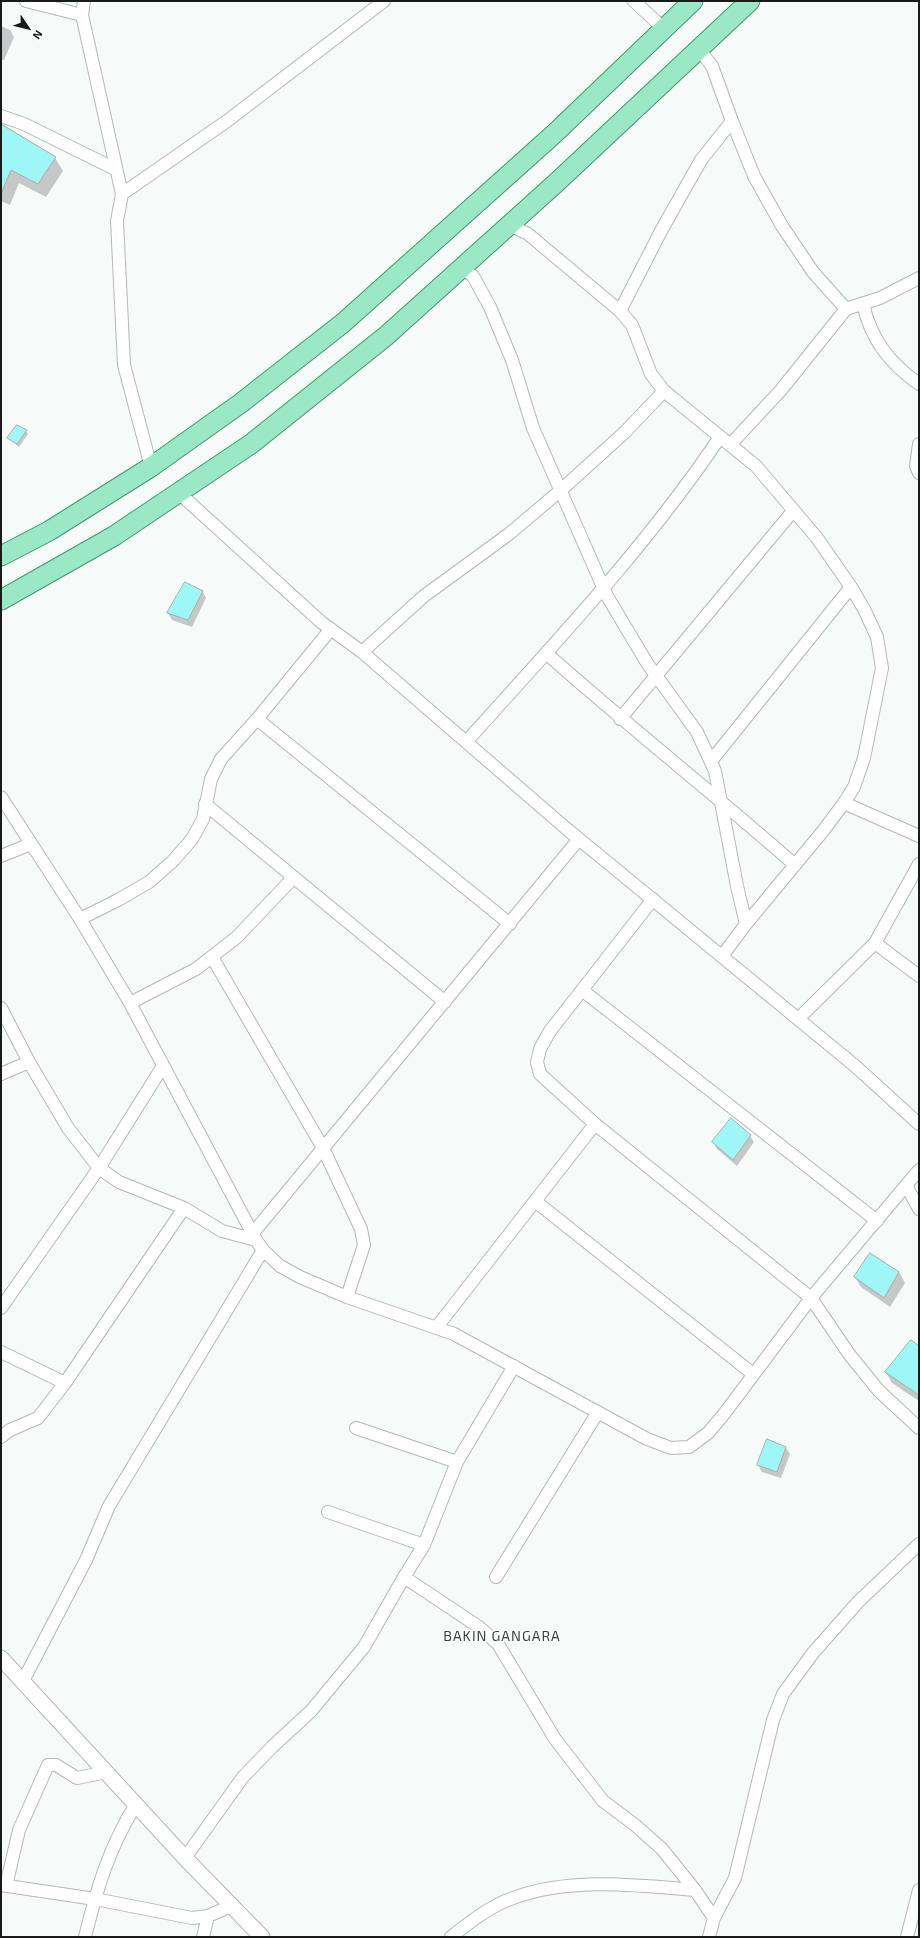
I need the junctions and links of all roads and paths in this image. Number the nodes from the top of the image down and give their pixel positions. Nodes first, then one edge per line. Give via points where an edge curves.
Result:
1 (26, 1) edge
2 (84, 1) edge
3 (384, 1) edge
4 (634, 1) edge
5 (693, 1) edge
6 (750, 1) edge
7 (82, 16) junction
8 (664, 29) junction
9 (699, 49) junction
10 (1, 116) edge
11 (732, 121) junction
12 (115, 169) junction
13 (122, 194) junction
14 (510, 225) junction
15 (462, 268) junction
16 (919, 278) edge
17 (863, 304) junction
18 (846, 309) junction
19 (620, 311) junction
20 (919, 384) edge
21 (664, 391) junction
22 (720, 437) junction
23 (919, 444) edge
24 (730, 445) junction
25 (151, 467) junction
26 (919, 473) edge
27 (561, 490) junction
28 (179, 493) junction
29 (793, 510) junction
30 (1, 556) edge
31 (851, 587) junction
32 (604, 588) junction
33 (1, 600) edge
34 (331, 630) junction
35 (362, 652) junction
36 (546, 653) junction
37 (656, 675) junction
38 (257, 719) junction
39 (620, 719) junction
40 (466, 742) junction
41 (711, 761) junction
42 (1, 797) edge
43 (721, 800) junction
44 (844, 803) junction
45 (205, 804) junction
46 (919, 836) edge
47 (579, 839) junction
48 (31, 844) junction
49 (1, 856) edge
50 (919, 864) edge
51 (795, 865) junction
52 (294, 877) junction
53 (653, 899) junction
54 (80, 918) junction
55 (510, 924) junction
56 (746, 924) junction
57 (875, 943) junction
58 (722, 956) junction
59 (212, 957) junction
60 (919, 976) edge
61 (582, 990) junction
62 (445, 1002) junction
63 (130, 1003) junction
64 (1, 1008) edge
65 (798, 1019) junction
66 (29, 1062) junction
67 (164, 1066) junction
68 (1, 1074) edge
69 (596, 1124) junction
70 (919, 1124) edge
71 (323, 1148) junction
72 (99, 1168) junction
73 (919, 1170) edge
74 (907, 1187) junction
75 (535, 1201) junction
76 (184, 1208) junction
77 (919, 1209) edge
78 (877, 1221) junction
79 (254, 1236) junction
80 (264, 1250) junction
81 (348, 1297) junction
82 (811, 1298) junction
83 (1, 1308) edge
84 (436, 1328) junction
85 (1, 1352) edge
86 (514, 1366) junction
87 (753, 1374) junction
88 (65, 1383) junction
89 (598, 1412) junction
90 (356, 1428) dead end
91 (919, 1428) edge
92 (1, 1438) edge
93 (457, 1462) junction
94 (328, 1512) dead end
95 (919, 1544) edge
96 (424, 1545) junction
97 (404, 1577) junction
98 (496, 1577) dead end
99 (1, 1658) edge
100 (23, 1681) junction
101 (107, 1772) junction
102 (136, 1804) junction
103 (185, 1858) junction
104 (3, 1886) edge
105 (695, 1890) junction
106 (919, 1890) edge
107 (94, 1899) junction
108 (231, 1906) junction
109 (208, 1916) junction
110 (714, 1918) junction
111 (85, 1937) edge
112 (203, 1937) edge
113 (262, 1937) edge
114 (451, 1937) edge
115 (709, 1937) edge
116 (907, 1937) edge

1 - 7 street
2 - 7 street
3 - 13 street via 227,121
4 - 8 street
5 - 8 main road
6 - 9 main road
7 - 12 street
8 - 25 main road via 554,134 343,323 241,403
9 - 11 street via 712,66
9 - 14 main road
10 - 12 street via 24,124
11 - 18 street via 754,176 782,226 813,272
11 - 19 street via 701,160
12 - 13 street
13 - 25 street via 117,221 124,365
14 - 15 main road
14 - 19 street via 528,234
15 - 27 street via 473,276 490,307 512,360 533,428
15 - 28 main road via 386,336 257,439
16 - 17 street
17 - 18 street
17 - 20 street via 867,323 881,348 898,368
18 - 24 street via 781,390
19 - 21 street via 632,325 651,374
21 - 22 street
21 - 27 street via 625,432
22 - 24 street
22 - 32 street via 690,481
23 - 26 street via 916,466
24 - 29 street via 756,466
25 - 30 main road via 49,532
27 - 32 street
27 - 35 street via 509,534 424,596
28 - 33 main road via 114,536
28 - 34 street
29 - 31 street via 817,538
29 - 37 street
31 - 41 street
31 - 44 street via 877,637 882,668 864,758 854,787
32 - 36 street
32 - 37 street
34 - 35 street
34 - 38 street
35 - 40 street
36 - 39 street
36 - 40 street
37 - 39 street
37 - 41 street via 698,732
38 - 45 street via 221,759 211,779
38 - 55 street
39 - 43 street
40 - 47 street
41 - 43 street
42 - 48 street
43 - 51 street
43 - 56 street
44 - 46 street
44 - 51 street
45 - 52 street
45 - 54 street via 203,819 192,839 173,861 149,882
47 - 53 street
47 - 55 street
48 - 49 street
48 - 54 street
50 - 57 street
51 - 56 street
52 - 59 street via 237,937
52 - 62 street
53 - 58 street
53 - 61 street
54 - 63 street
55 - 62 street
56 - 58 street
57 - 60 street
57 - 65 street
58 - 65 street
59 - 63 street via 196,969
59 - 71 street
61 - 69 street via 550,1031 537,1062 540,1074
61 - 78 street
62 - 71 street
63 - 67 street
64 - 66 street
65 - 70 street
66 - 68 street
66 - 72 street via 68,1128
67 - 72 street
67 - 79 street
69 - 75 street
69 - 82 street
71 - 79 street
71 - 81 street via 361,1229 364,1245
72 - 76 street via 119,1182
72 - 83 street
73 - 74 street
74 - 77 street
74 - 78 street
75 - 84 street
75 - 87 street
76 - 79 street via 222,1231
76 - 88 street
78 - 82 street
79 - 80 street
80 - 81 street via 280,1266
80 - 100 street via 110,1506 86,1560
81 - 84 street
82 - 87 street
82 - 91 street via 849,1354 879,1391
84 - 86 street via 454,1334
85 - 88 street
86 - 89 street
86 - 93 street
87 - 89 street via 724,1414 690,1447 672,1448 647,1439
88 - 92 street via 38,1418 10,1430
89 - 98 street
90 - 93 street
93 - 96 street
94 - 96 street
95 - 110 street via 858,1602 813,1653 783,1694 773,1720 735,1878
96 - 97 street
97 - 103 street via 364,1647 342,1676 311,1711 243,1777
97 - 105 street via 479,1627 498,1644 555,1739 602,1801 662,1849
99 - 100 street
100 - 101 street
101 - 102 street
101 - 104 street via 77,1778 56,1765 48,1765 19,1830
102 - 103 street
102 - 107 street via 110,1852
103 - 108 street
104 - 107 street
105 - 110 street
105 - 114 street via 597,1884 553,1888 512,1898 477,1916
106 - 116 street
107 - 109 street via 192,1918
107 - 111 street
108 - 109 street
108 - 113 street
109 - 112 street
110 - 115 street

